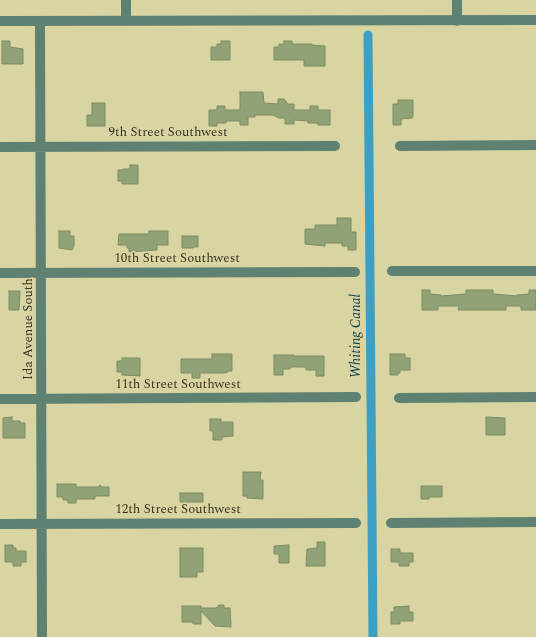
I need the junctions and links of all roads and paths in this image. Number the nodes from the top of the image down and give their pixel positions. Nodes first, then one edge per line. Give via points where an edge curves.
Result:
1 (126, 0) edge
2 (457, 0) edge
3 (536, 20) edge
4 (40, 21) junction
5 (126, 21) junction
6 (457, 21) junction
7 (0, 22) edge
8 (536, 145) edge
9 (335, 146) dead end
10 (400, 146) dead end
11 (0, 147) edge
12 (41, 147) junction
13 (536, 271) edge
14 (41, 272) junction
15 (355, 272) dead end
16 (392, 272) dead end
17 (0, 273) edge
18 (356, 397) dead end
19 (536, 397) edge
20 (42, 398) junction
21 (399, 398) dead end
22 (0, 399) edge
23 (536, 522) edge
24 (356, 523) dead end
25 (391, 523) dead end
26 (0, 524) edge
27 (42, 524) junction
28 (42, 637) edge

1 - 5 street
2 - 6 street
3 - 6 street
4 - 5 street
4 - 7 street
4 - 12 street, Ida Avenue South
5 - 6 street
8 - 10 street
9 - 12 street, 9th Street Southwest
11 - 12 street, 9th Street Southwest
12 - 14 street, Ida Avenue South
13 - 16 street
14 - 15 street, 10th Street Southwest
14 - 17 street, 10th Street Southwest
14 - 20 street, Ida Avenue South
18 - 20 street, 11th Street Southwest
19 - 21 street
20 - 22 street, 11th Street Southwest
20 - 27 street, Ida Avenue South
23 - 25 street
24 - 27 street, 12th Street Southwest
26 - 27 street, 12th Street Southwest
27 - 28 street, Ida Avenue South

